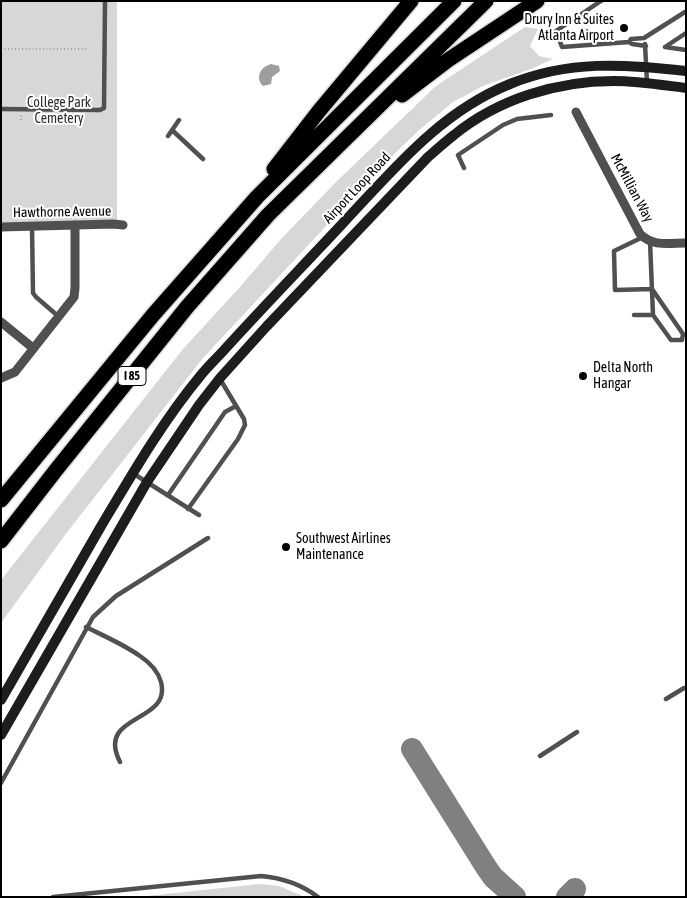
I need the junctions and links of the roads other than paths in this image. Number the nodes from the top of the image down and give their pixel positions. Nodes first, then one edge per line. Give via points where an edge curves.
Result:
1 (106, 1) edge
2 (411, 1) edge
3 (454, 1) edge
4 (486, 1) edge
5 (538, 1) edge
6 (601, 1) edge
7 (686, 13) edge
8 (686, 33) edge
9 (644, 38) junction
10 (629, 42) junction
11 (646, 46) junction
12 (686, 50) edge
13 (646, 66) junction
14 (686, 71) edge
15 (646, 83) junction
16 (686, 88) edge
17 (1, 109) edge
18 (576, 112) dead end
19 (551, 115) dead end
20 (179, 120) dead end
21 (172, 130) junction
22 (168, 136) dead end
23 (204, 159) dead end
24 (464, 168) dead end
25 (257, 197) junction
26 (268, 215) junction
27 (75, 225) junction
28 (124, 225) dead end
29 (32, 226) junction
30 (1, 227) edge
31 (647, 239) junction
32 (686, 243) edge
33 (652, 289) junction
34 (653, 315) junction
35 (58, 316) junction
36 (634, 316) dead end
37 (1, 322) edge
38 (33, 348) junction
39 (1, 378) edge
40 (220, 378) junction
41 (236, 406) junction
42 (132, 473) junction
43 (147, 482) junction
44 (168, 496) junction
45 (1, 500) edge
46 (188, 509) junction
47 (199, 516) dead end
48 (208, 538) dead end
49 (1, 541) edge
50 (86, 627) junction
51 (684, 688) dead end
52 (666, 699) dead end
53 (1, 700) edge
54 (577, 732) dead end
55 (1, 734) edge
56 (540, 756) dead end
57 (120, 762) dead end
58 (1, 783) edge
59 (53, 897) edge
60 (318, 897) edge

1 - 17 lane via 104,108
2 - 25 highway via 296,140
3 - 25 highway, I 85
4 - 26 highway, I 85
5 - 26 highway via 407,90 373,119 293,202
6 - 10 lane via 556,31 562,46
7 - 9 lane
8 - 12 lane via 665,47
9 - 10 lane
9 - 11 lane
10 - 11 lane
11 - 13 lane
13 - 14 main road, Airport Loop Road
13 - 15 lane
13 - 42 main road, Airport Loop Road via 612,64 546,72 476,100 444,121 416,146 202,374
15 - 16 main road
15 - 40 main road via 587,82 552,88 517,98 455,134 415,171
18 - 31 street, McMillian Way via 640,234
19 - 24 lane via 517,119 503,125 458,155
20 - 21 lane
21 - 22 lane
21 - 23 lane
25 - 45 highway, I 85 via 152,315
26 - 49 highway, I 85 via 187,307
27 - 28 street, Hawthorne Avenue
27 - 29 street, Hawthorne Avenue
27 - 35 street via 76,288 74,297
29 - 30 street, Hawthorne Avenue
29 - 35 lane via 34,293
31 - 32 street, McMillian Way via 657,244
31 - 33 lane
31 - 33 lane via 614,251 615,290
33 - 34 lane
33 - 34 lane via 683,334 682,340 671,340
34 - 36 lane
35 - 38 street
37 - 38 street
38 - 39 street via 15,372
40 - 41 lane
40 - 43 main road
41 - 44 lane via 225,412
41 - 46 lane via 244,420 242,431
42 - 43 lane
42 - 53 main road, Airport Loop Road
43 - 44 lane
43 - 55 main road
44 - 46 lane
46 - 47 lane
48 - 50 lane via 110,600
50 - 57 lane via 141,656 161,681 157,705 123,727 116,736 114,742
50 - 58 lane
51 - 52 lane
54 - 56 lane
59 - 60 lane via 253,876 289,881

